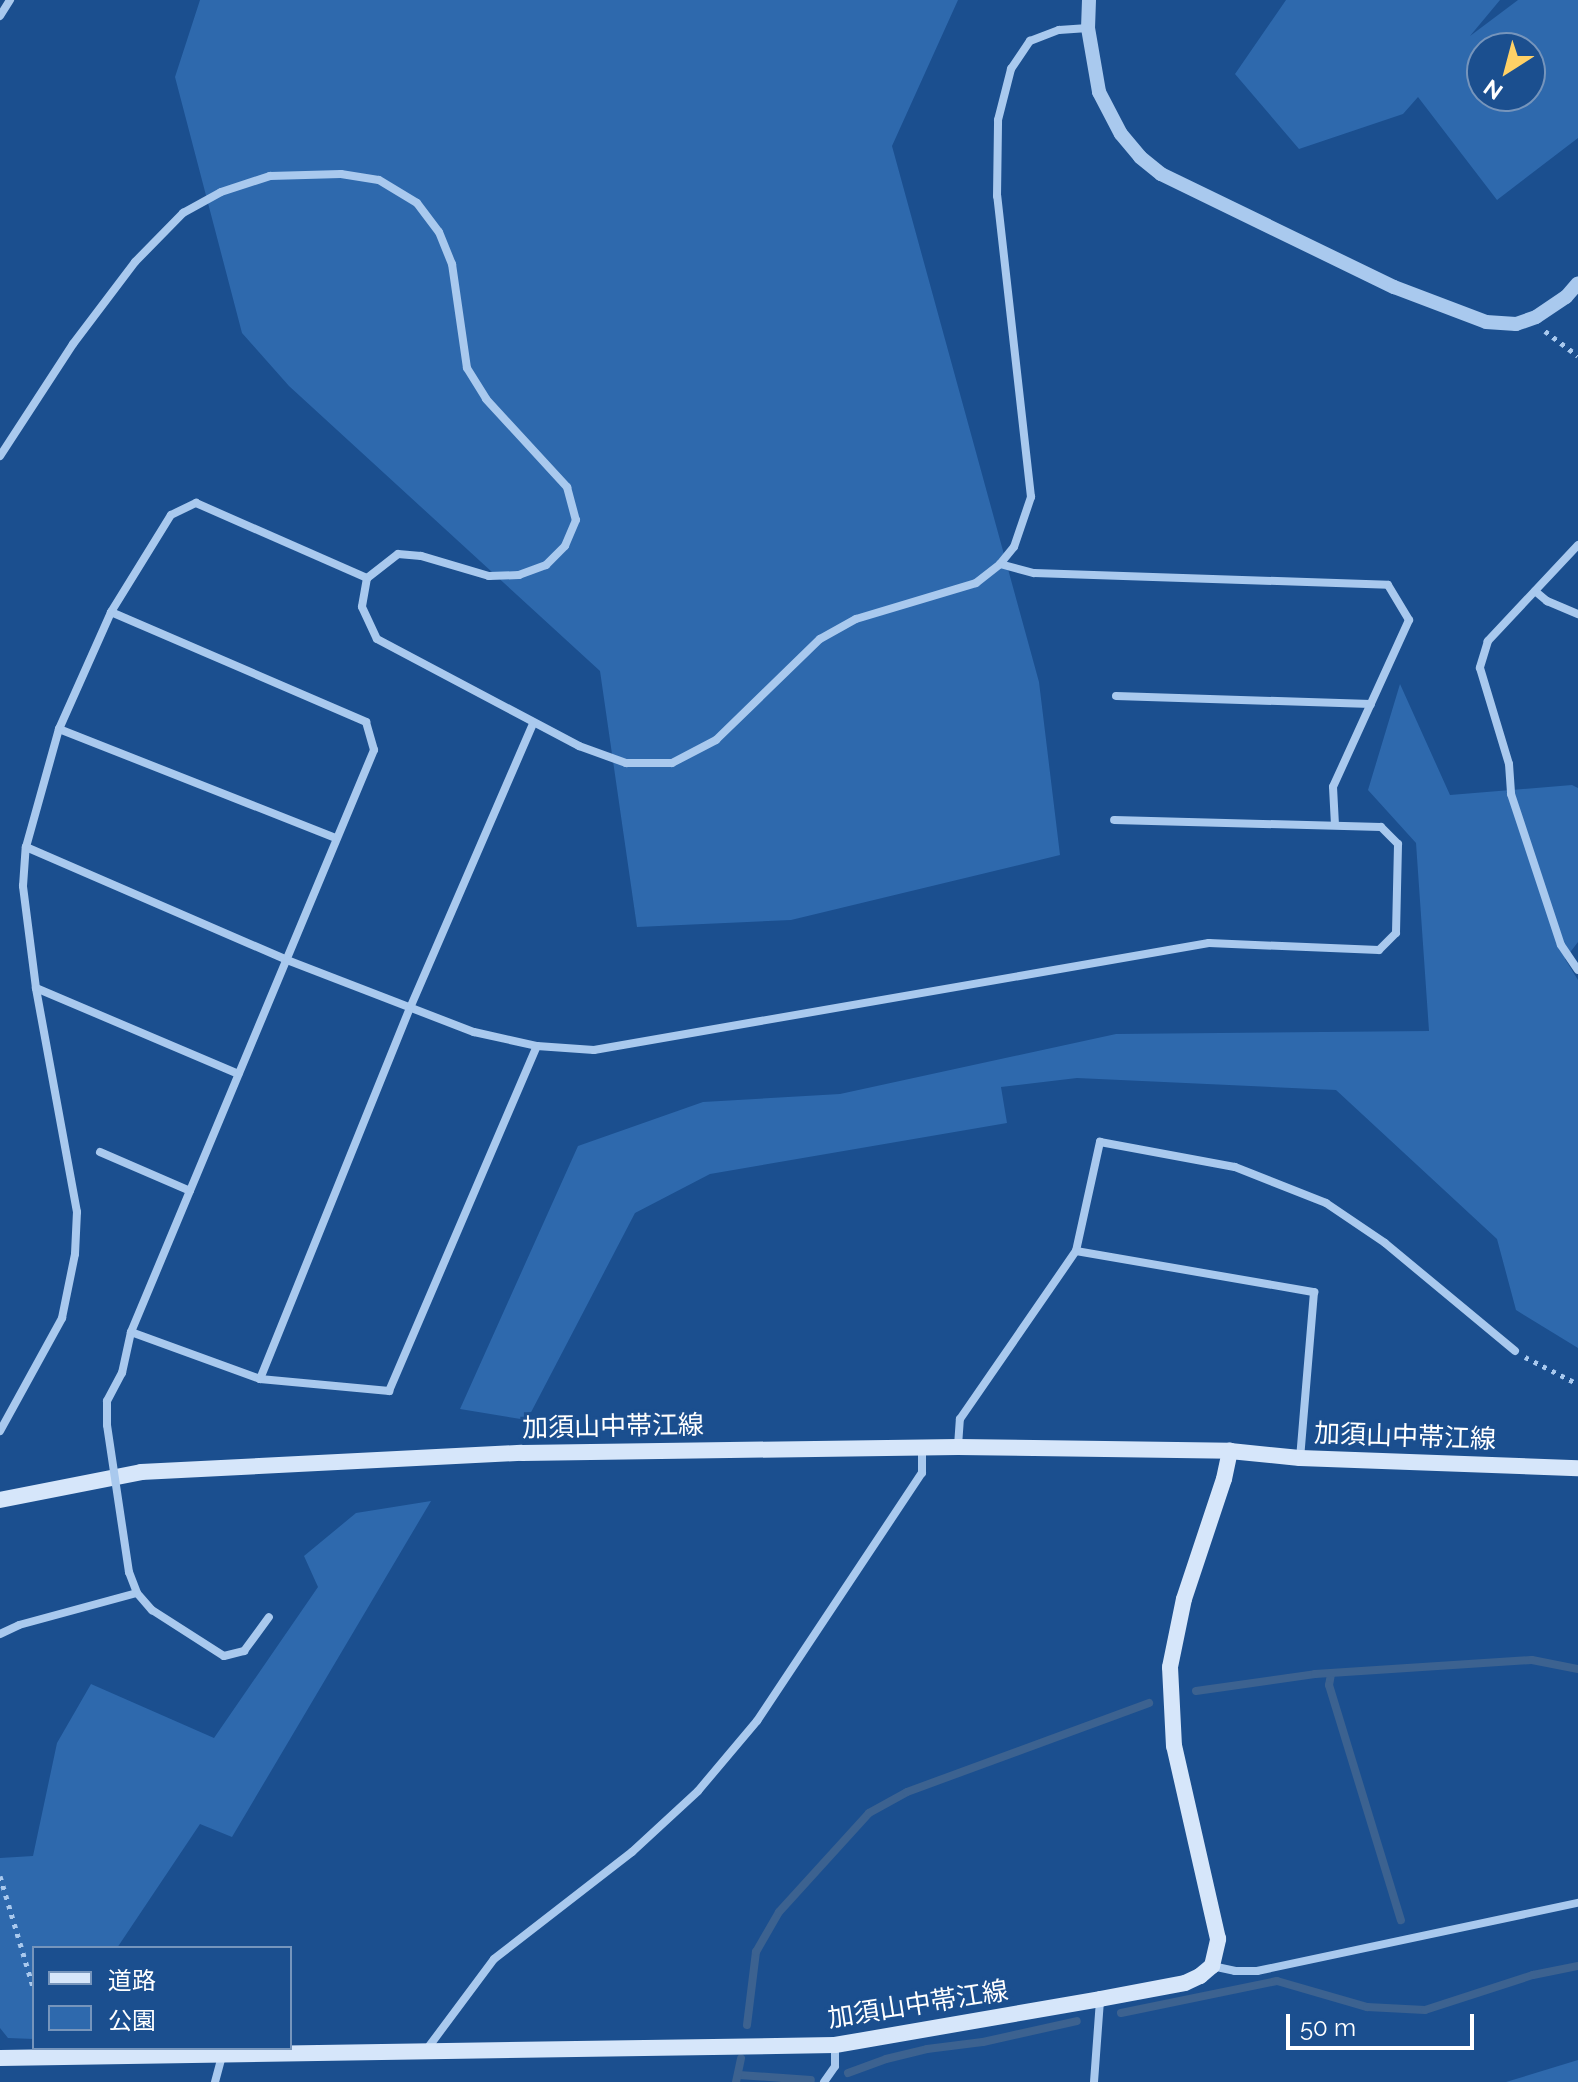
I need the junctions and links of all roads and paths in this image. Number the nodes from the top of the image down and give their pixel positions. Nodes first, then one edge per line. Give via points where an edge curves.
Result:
1 (10, 0) edge
2 (1089, 0) edge
3 (0, 16) edge
4 (1088, 28) junction
5 (1578, 283) edge
6 (1536, 317) junction
7 (1578, 356) edge
8 (0, 456) edge
9 (1578, 545) edge
10 (1000, 564) junction
11 (367, 578) junction
12 (1535, 591) junction
13 (111, 612) junction
14 (1578, 614) edge
15 (1116, 696) dead end
16 (1371, 704) junction
17 (533, 724) junction
18 (59, 729) junction
19 (1114, 820) dead end
20 (1335, 824) junction
21 (336, 838) junction
22 (26, 847) junction
23 (287, 960) junction
24 (1578, 970) edge
25 (36, 988) junction
26 (410, 1008) junction
27 (537, 1046) junction
28 (239, 1074) junction
29 (100, 1152) dead end
30 (190, 1191) junction
31 (1076, 1251) junction
32 (131, 1332) junction
33 (1515, 1351) joint
34 (260, 1379) junction
35 (1578, 1384) edge
36 (0, 1431) edge
37 (958, 1447) junction
38 (922, 1448) junction
39 (1230, 1451) junction
40 (1300, 1458) junction
41 (1578, 1468) edge
42 (0, 1500) edge
43 (137, 1593) junction
44 (269, 1617) dead end
45 (0, 1634) edge
46 (0, 1876) edge
47 (1578, 1903) edge
48 (1212, 1966) junction
49 (32, 1983) edge
50 (1100, 1999) junction
51 (835, 2045) junction
52 (426, 2050) junction
53 (222, 2056) junction
54 (0, 2058) edge
55 (215, 2082) edge
56 (824, 2082) edge
57 (1094, 2082) edge

1 - 3 street
2 - 4 street
4 - 6 street via 1099,92 1121,134 1161,174 1446,309 1486,322 1516,324
4 - 10 street via 1059,30 1030,41 1011,69 998,120 997,196 1031,497 1014,547
5 - 6 street
6 - 7 path via 1545,331
8 - 11 street via 73,344 135,262 183,213 221,192 270,176 341,174 379,180 417,203 439,232 452,264 467,368 486,399 567,487 576,520 565,546 546,565 519,575 489,576 398,554
9 - 12 street
10 - 16 street via 1034,573 1388,585 1409,620
10 - 17 street via 976,583 856,619 820,639 716,740 672,763 626,763
11 - 13 street via 196,503 171,515
11 - 17 street via 362,607 377,639
12 - 14 street
12 - 24 street via 1488,641 1480,668 1509,764 1511,794 1561,945
13 - 18 street
13 - 21 street via 366,722 374,750
15 - 16 street
16 - 20 street via 1333,787
17 - 26 street
18 - 21 street
18 - 22 street
19 - 20 street
20 - 27 street via 1381,827 1398,844 1396,933 1379,950 1209,943 594,1050
21 - 23 street
22 - 23 street
22 - 25 street via 23,886
23 - 26 street
23 - 28 street
25 - 28 street
25 - 36 street via 77,1212 75,1254 62,1318
26 - 27 street via 474,1032
26 - 34 street
27 - 34 street via 389,1391
28 - 30 street
29 - 30 street
30 - 32 street
31 - 33 street via 1100,1142 1235,1167 1326,1203 1385,1243
31 - 37 street via 960,1419
31 - 40 street via 1314,1292
32 - 34 street
32 - 43 street, bridge via 122,1373 107,1401 107,1425 129,1572
33 - 35 path
37 - 38 main road, 加須山中帯江線
37 - 39 main road, 加須山中帯江線
38 - 42 main road, 加須山中帯江線 via 522,1453 141,1472
38 - 52 street via 922,1473 757,1721 698,1791 632,1852 494,1959
39 - 40 main road, 加須山中帯江線
39 - 48 main road via 1184,1599 1170,1667 1174,1746 1218,1939
40 - 41 main road, 加須山中帯江線
43 - 44 street via 171,1623 224,1656 244,1651
43 - 45 street
46 - 49 path
47 - 48 street via 1257,1971
48 - 50 main road, 加須山中帯江線 via 1185,1983
50 - 51 main road, 加須山中帯江線
50 - 57 street
51 - 52 main road, 加須山中帯江線
51 - 56 street via 835,2066
52 - 53 main road, 加須山中帯江線
53 - 54 main road, 加須山中帯江線
53 - 55 street

